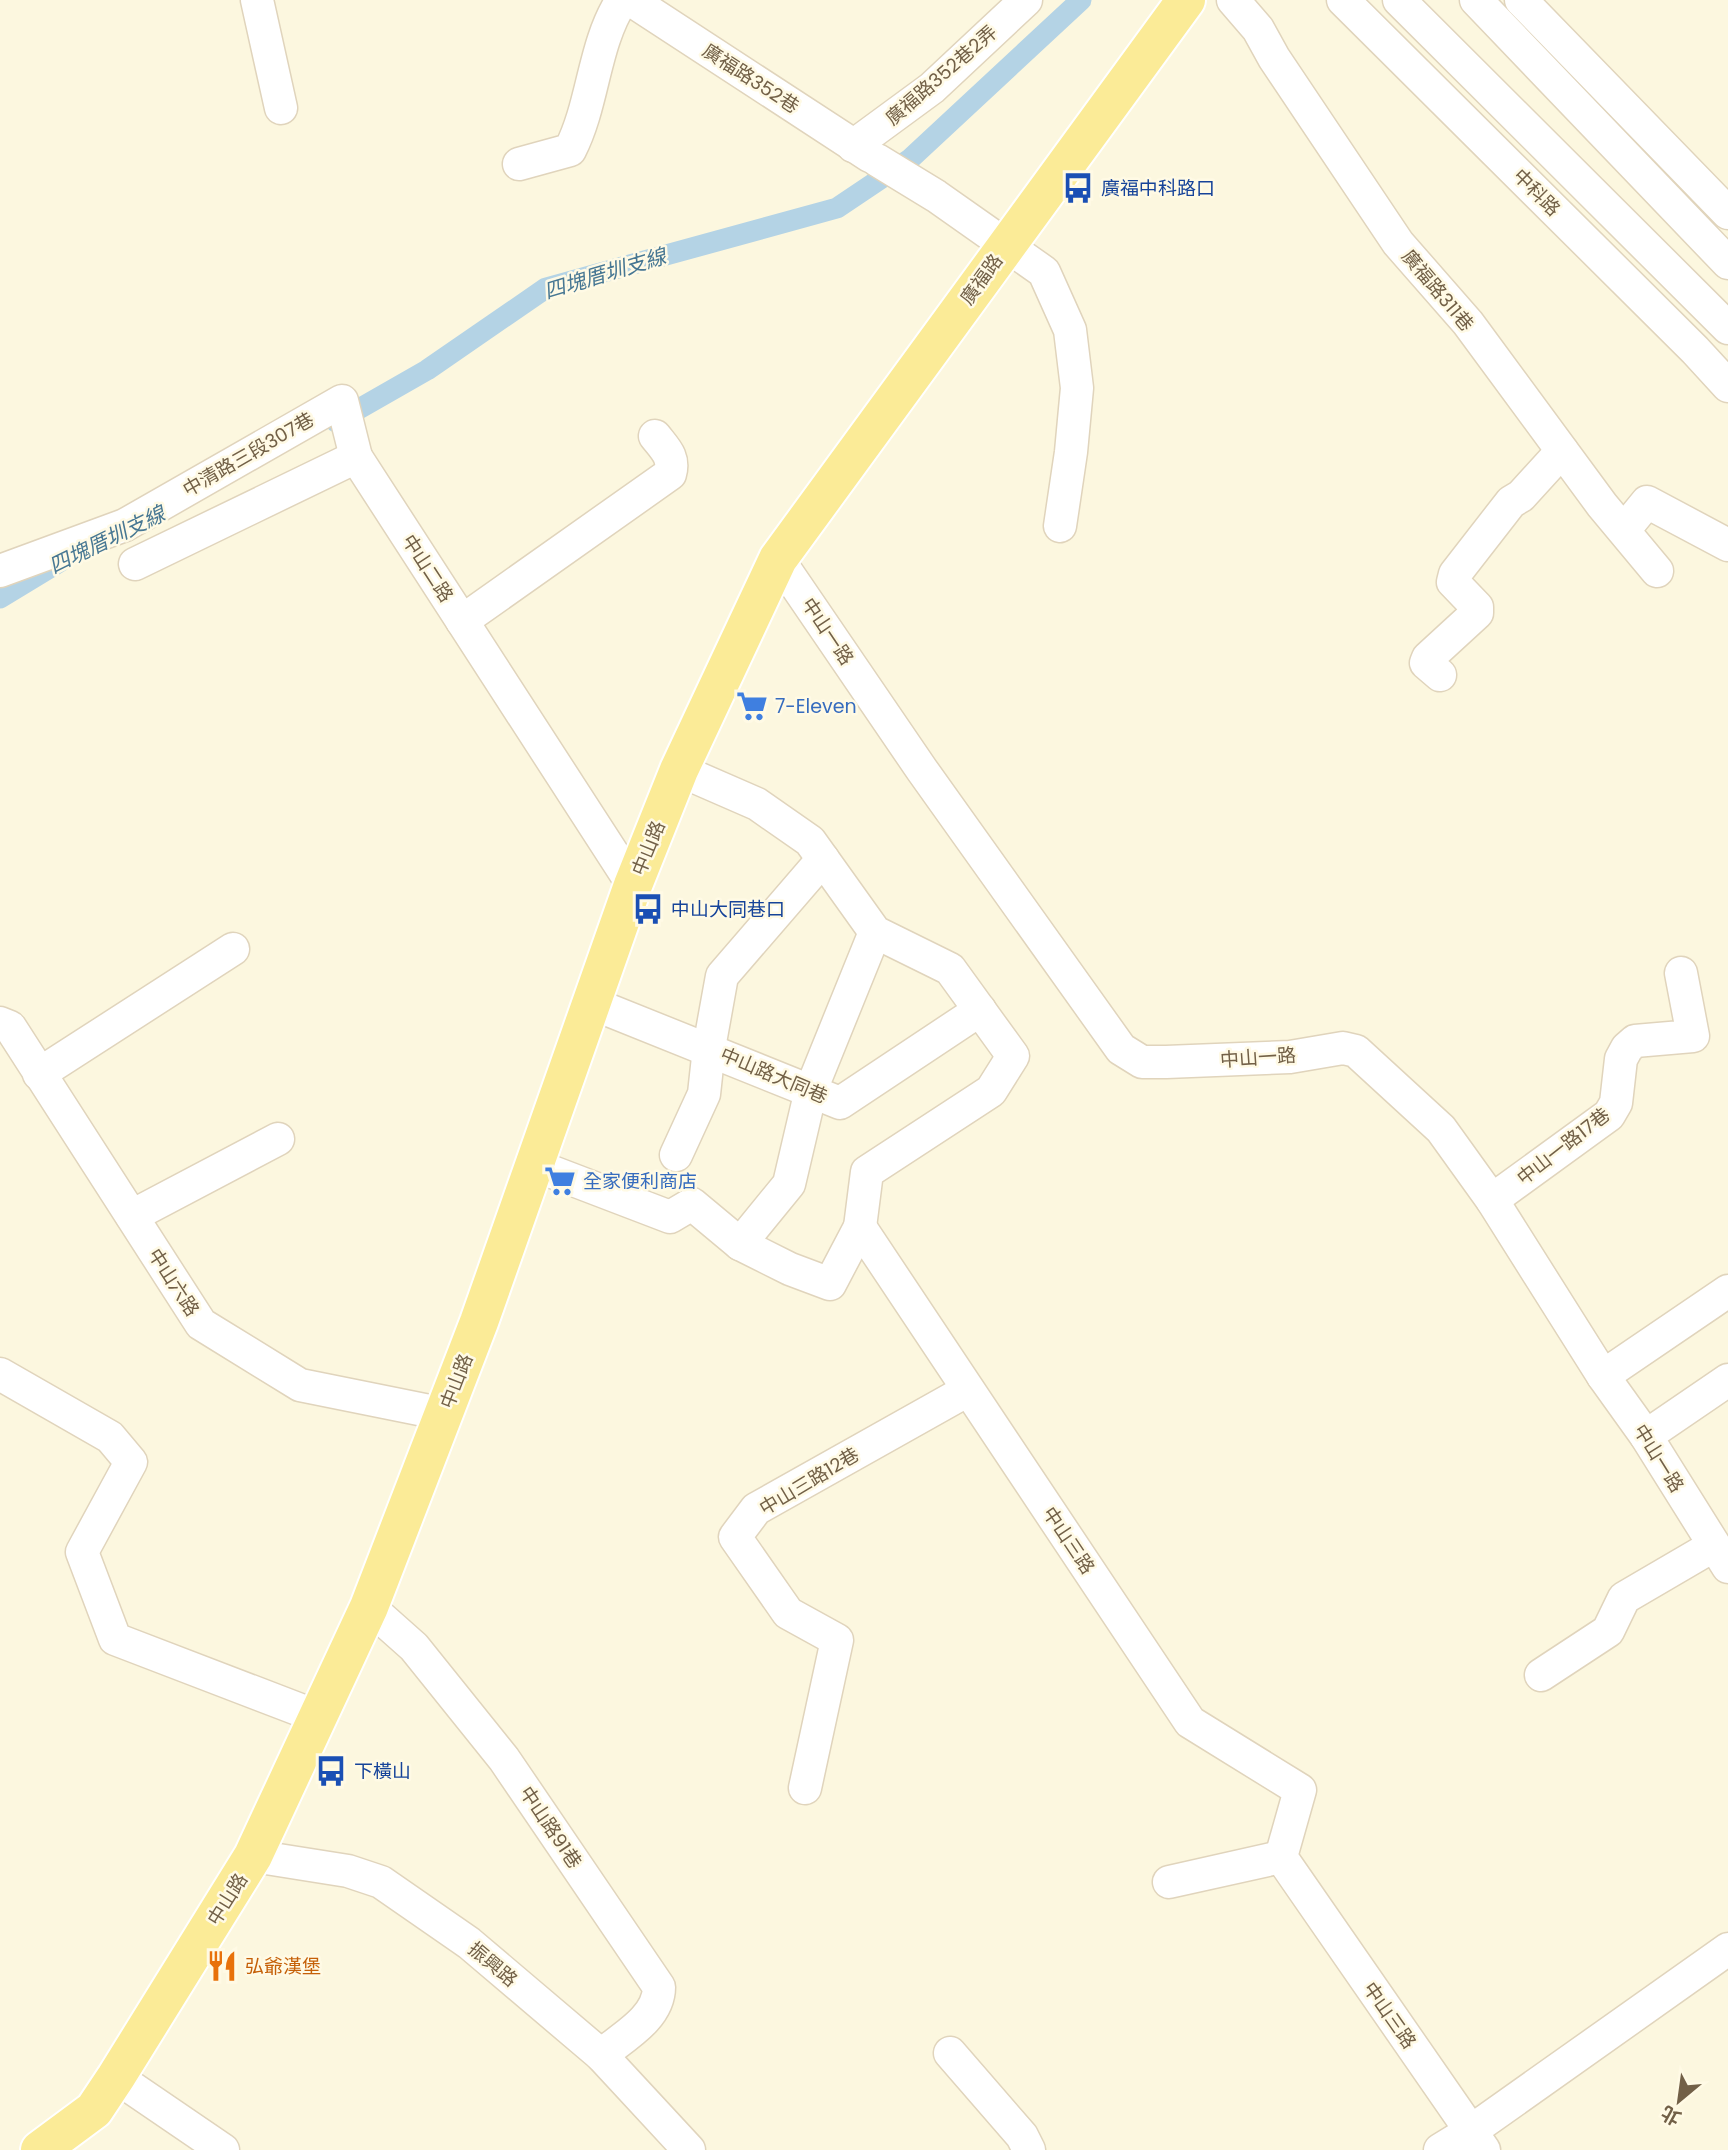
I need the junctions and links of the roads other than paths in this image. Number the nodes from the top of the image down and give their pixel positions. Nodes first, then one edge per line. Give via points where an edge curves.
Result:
1 (257, 0) edge
2 (622, 0) edge
3 (631, 0) edge
4 (1026, 0) edge
5 (1186, 0) edge
6 (1233, 0) edge
7 (1343, 0) edge
8 (1399, 0) edge
9 (1476, 0) edge
10 (1521, 0) edge
11 (281, 108) dead end
12 (867, 154) junction
13 (519, 164) dead end
14 (1728, 214) edge
15 (1006, 245) junction
16 (1728, 263) edge
17 (1728, 328) edge
18 (1728, 386) edge
19 (342, 401) joint
20 (655, 436) dead end
21 (1562, 451) junction
22 (356, 457) junction
23 (1060, 526) dead end
24 (1624, 530) junction
25 (1728, 545) edge
26 (778, 559) junction
27 (135, 564) dead end
28 (1657, 571) dead end
29 (0, 572) edge
30 (462, 621) junction
31 (1440, 675) dead end
32 (679, 770) junction
33 (822, 859) junction
34 (633, 885) junction
35 (875, 933) junction
36 (233, 949) dead end
37 (1681, 973) dead end
38 (591, 1003) junction
39 (980, 1010) junction
40 (0, 1023) edge
41 (709, 1048) junction
42 (39, 1074) junction
43 (811, 1090) junction
44 (278, 1139) dead end
45 (676, 1155) dead end
46 (534, 1165) junction
47 (1492, 1200) junction
48 (132, 1216) junction
49 (860, 1227) junction
50 (740, 1244) junction
51 (1728, 1291) edge
52 (0, 1374) edge
53 (1603, 1376) junction
54 (1728, 1380) edge
55 (968, 1390) junction
56 (444, 1414) junction
57 (1646, 1436) junction
58 (1718, 1542) edge
59 (369, 1607) junction
60 (1541, 1675) dead end
61 (316, 1716) junction
62 (805, 1787) dead end
63 (253, 1856) junction
64 (1281, 1857) junction
65 (1169, 1882) dead end
66 (1728, 1949) edge
67 (950, 2053) dead end
68 (600, 2055) junction
69 (116, 2077) junction
70 (1477, 2141) edge
71 (40, 2150) edge
72 (223, 2150) edge
73 (689, 2150) edge
74 (1029, 2150) edge
75 (1440, 2150) edge

1 - 11 street
2 - 13 street via 610,19 570,150
3 - 12 street, 廣福路352巷
4 - 12 street, 廣福路352巷2弄
5 - 15 main road, 廣福路
6 - 21 street, 廣福路311巷 via 1258,29 1398,243 1468,323
7 - 18 street, 中科路
8 - 17 street, 中科路
9 - 16 street
10 - 14 street
12 - 15 street, 廣福路352巷
15 - 23 street, 廣福路352巷 via 1044,272 1070,330 1077,388
15 - 26 main road, 廣福路
19 - 22 street, 中山二路
19 - 29 street, 中清路三段307巷 via 125,525
20 - 30 street via 670,456 670,474
21 - 24 street, 廣福路311巷
21 - 31 street via 1511,502 1455,573 1453,582 1477,607 1477,613 1428,658 1426,663
22 - 27 street
22 - 30 street, 中山二路
24 - 25 street via 1647,502
24 - 28 street, 廣福路311巷
26 - 32 main road, 中山路
26 - 47 street, 中山一路 via 1121,1049 1142,1062 1290,1057 1343,1048 1356,1051 1441,1129
30 - 34 street, 中山二路
32 - 33 street via 757,804 810,841
32 - 34 main road, 中山路
33 - 35 street
33 - 41 street via 722,976
34 - 38 main road, 中山路
35 - 39 street via 950,969
35 - 43 street
36 - 42 street
37 - 47 street, 中山一路17巷 via 1693,1035 1635,1041 1621,1059 1616,1103 1609,1115
38 - 41 street, 中山路大同巷
38 - 46 main road, 中山路
39 - 43 street, 中山路大同巷 via 840,1103
39 - 49 street via 1013,1056 991,1091 867,1172
40 - 42 street, 中山六路 via 10,1027
41 - 43 street, 中山路大同巷
41 - 45 street via 704,1094
42 - 48 street, 中山六路
43 - 50 street via 789,1184
44 - 48 street
46 - 50 street via 670,1217 692,1204
46 - 56 main road, 中山路
47 - 53 street, 中山一路
48 - 56 street, 中山六路 via 201,1324 300,1385
49 - 50 street via 830,1284
49 - 55 street, 中山三路
51 - 53 street
52 - 61 street via 110,1437 131,1462 82,1552 115,1639
53 - 57 street, 中山一路
54 - 57 street
55 - 62 street, 中山三路12巷 via 756,1509 735,1537 788,1613 837,1640
55 - 64 street, 中山三路 via 1190,1721 1300,1790
56 - 59 main road, 中山路
57 - 58 street, 中山一路
58 - 60 street via 1623,1598 1608,1630
59 - 61 main road, 中山路
59 - 68 street, 中山路91巷 via 414,1647 504,1759 659,1987 659,2001 640,2024
61 - 63 main road, 中山路
63 - 68 street, 振興路 via 348,1871 381,1882 470,1943
63 - 69 main road, 中山路
64 - 65 street
64 - 70 street, 中山三路
66 - 70 street
67 - 74 street
68 - 73 street, 振興路
69 - 71 main road, 中山路 via 94,2110
69 - 72 street
70 - 75 street

